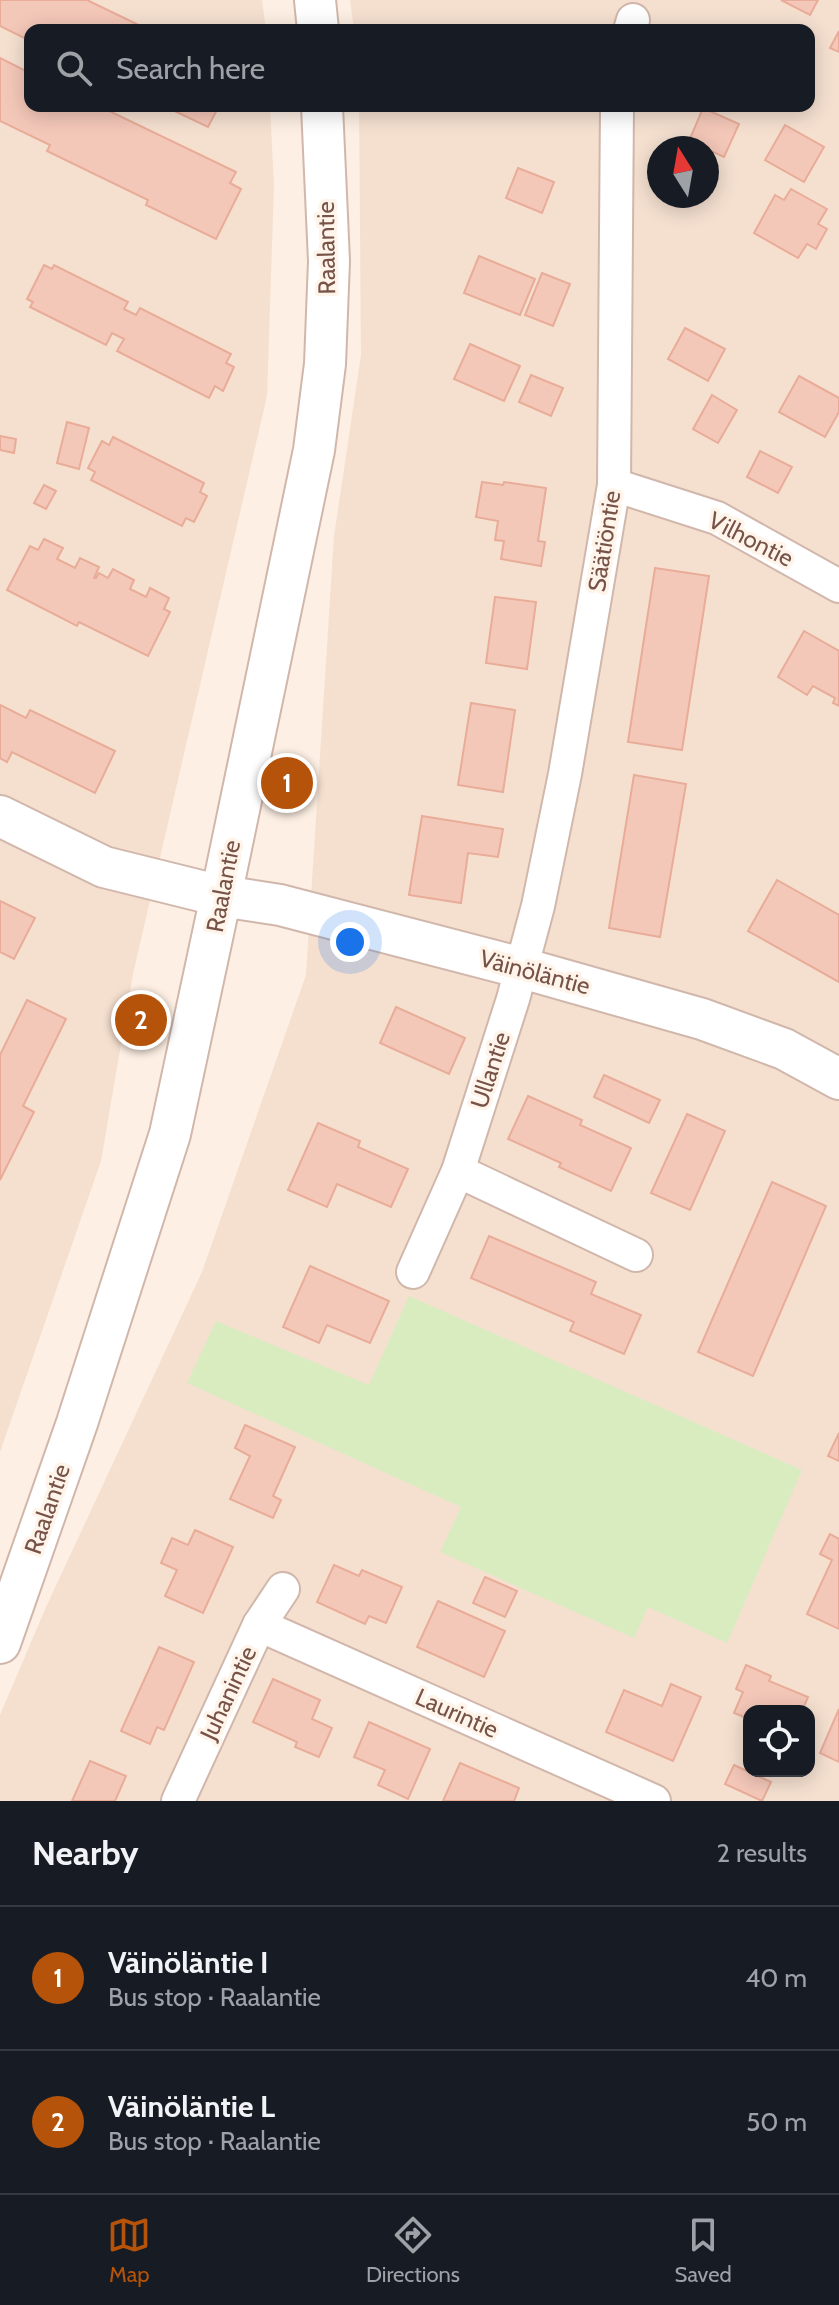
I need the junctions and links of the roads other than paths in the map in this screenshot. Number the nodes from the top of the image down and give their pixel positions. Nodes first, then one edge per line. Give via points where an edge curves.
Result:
1 (315, 0) edge
2 (317, 24) edge
3 (322, 112) edge
4 (617, 112) edge
5 (614, 485) junction
6 (839, 586) edge
7 (0, 816) edge
8 (221, 896) junction
9 (522, 968) junction
10 (839, 1079) edge
11 (458, 1171) junction
12 (636, 1255) dead end
13 (413, 1272) dead end
14 (283, 1589) dead end
15 (259, 1625) junction
16 (0, 1643) edge
17 (178, 1801) edge
18 (654, 1801) edge

1 - 2 street
3 - 8 street, Raalantie via 329,261 325,364 314,450
4 - 5 street, Säätiöntie
5 - 6 street, Vilhontie via 717,518
5 - 9 street, Säätiöntie via 565,774
7 - 8 street, Väinöläntie via 104,867
8 - 9 street, Väinöläntie via 280,905
8 - 16 street, Raalantie via 170,1134
9 - 10 street, Väinöläntie via 702,1019 784,1049
9 - 11 street, Ullantie
11 - 12 street
11 - 13 street, Ullantie
14 - 15 street, Juhanintie
15 - 17 street, Juhanintie
15 - 18 street, Laurintie

